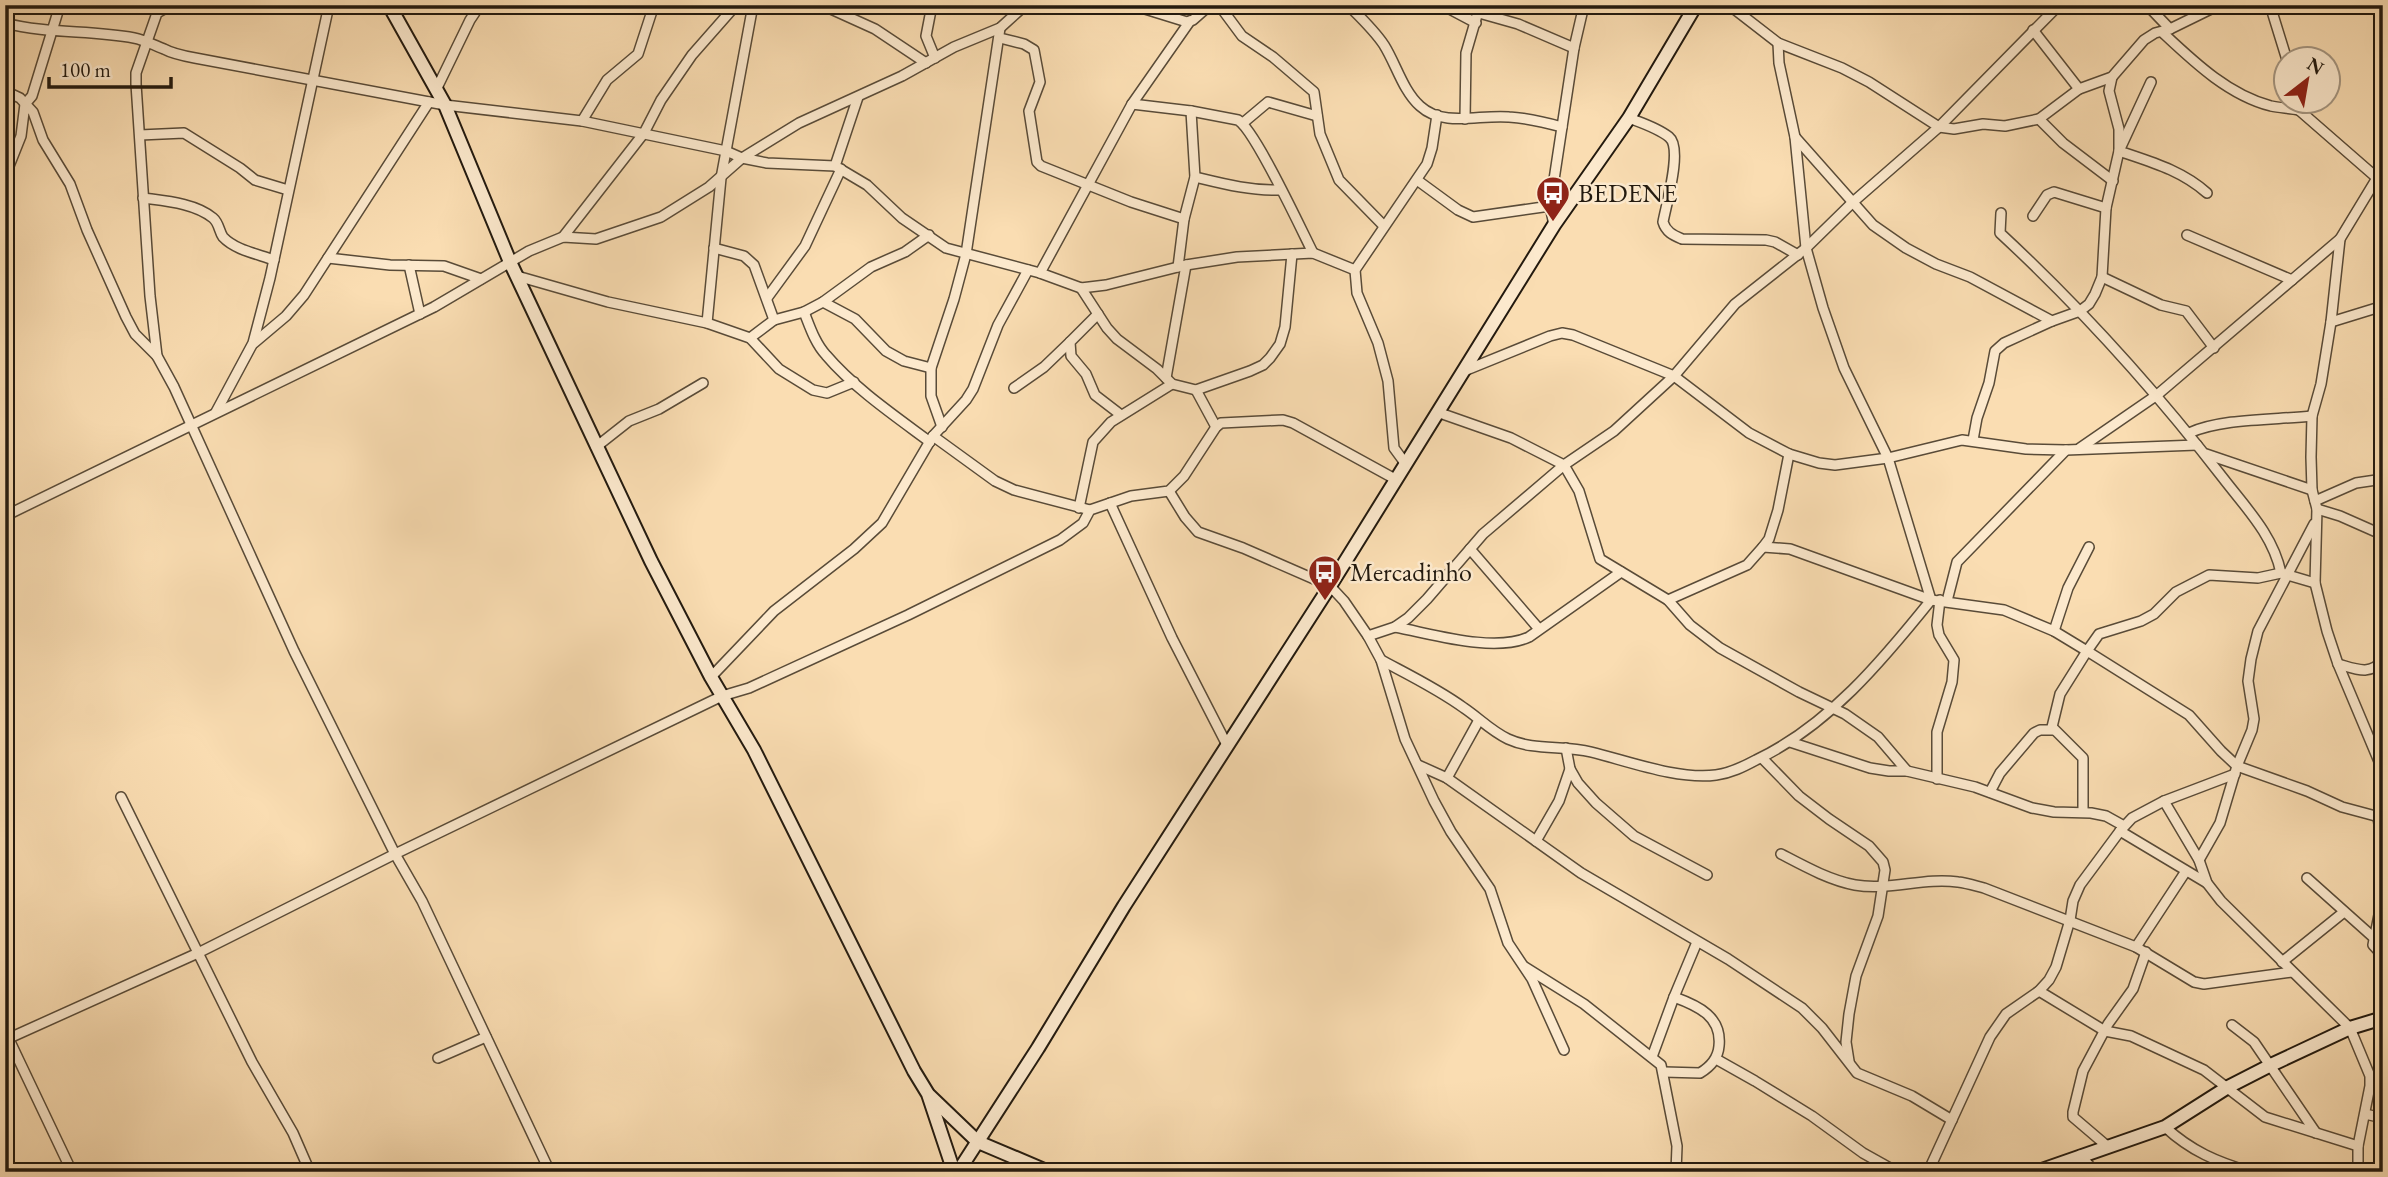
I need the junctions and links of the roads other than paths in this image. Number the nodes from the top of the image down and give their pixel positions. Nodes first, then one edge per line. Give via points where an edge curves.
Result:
1 (60, 5) edge
2 (171, 5) edge
3 (329, 5) edge
4 (389, 5) edge
5 (480, 5) edge
6 (654, 5) edge
7 (736, 5) edge
8 (753, 5) edge
9 (822, 5) edge
10 (932, 5) edge
11 (1033, 5) edge
12 (1095, 5) edge
13 (1210, 5) edge
14 (1219, 5) edge
15 (1348, 5) edge
16 (1442, 5) edge
17 (1584, 5) edge
18 (1696, 5) edge
19 (1729, 5) edge
20 (2059, 5) edge
21 (2147, 5) edge
22 (2219, 5) edge
23 (2270, 5) edge
24 (1007, 6) edge
25 (1143, 7) edge
26 (155, 9) edge
27 (1021, 9) junction
28 (1480, 9) edge
29 (1190, 22) junction
30 (5, 23) edge
31 (1476, 23) junction
32 (50, 30) junction
33 (2033, 30) junction
34 (2166, 31) junction
35 (1000, 33) junction
36 (148, 41) junction
37 (1778, 43) junction
38 (2283, 46) edge
39 (1574, 48) junction
40 (930, 60) junction
41 (2112, 77) junction
42 (314, 81) junction
43 (2151, 82) dead end
44 (2079, 89) junction
45 (436, 90) junction
46 (5, 91) edge
47 (858, 97) junction
48 (429, 102) junction
49 (25, 103) junction
50 (1132, 104) junction
51 (445, 105) junction
52 (2272, 106) edge
53 (1191, 111) junction
54 (1437, 115) junction
55 (1317, 116) junction
56 (2309, 116) edge
57 (1629, 118) junction
58 (1465, 119) junction
59 (2039, 119) junction
60 (582, 121) junction
61 (1243, 124) junction
62 (1562, 127) junction
63 (1939, 127) junction
64 (644, 133) junction
65 (139, 135) junction
66 (1795, 137) junction
67 (726, 151) junction
68 (2119, 151) junction
69 (742, 158) junction
70 (838, 168) junction
71 (2383, 168) edge
72 (5, 176) edge
73 (1195, 177) junction
74 (721, 178) junction
75 (2377, 178) junction
76 (1417, 180) junction
77 (2113, 181) junction
78 (1089, 184) junction
79 (288, 190) junction
80 (1280, 190) junction
81 (2207, 193) dead end
82 (143, 198) junction
83 (1853, 202) junction
84 (1550, 206) junction
85 (2106, 208) junction
86 (2001, 212) dead end
87 (2033, 216) dead end
88 (1184, 219) junction
89 (1384, 225) junction
90 (1554, 225) junction
91 (929, 235) junction
92 (2187, 235) dead end
93 (563, 237) junction
94 (2340, 239) junction
95 (714, 248) junction
96 (1802, 252) junction
97 (1313, 253) junction
98 (966, 254) junction
99 (1292, 254) junction
100 (328, 258) junction
101 (274, 260) junction
102 (510, 261) junction
103 (409, 265) junction
104 (1182, 266) junction
105 (1028, 270) junction
106 (1355, 270) junction
107 (1040, 273) junction
108 (517, 276) junction
109 (2102, 277) junction
110 (481, 279) junction
111 (2292, 280) junction
112 (1081, 288) junction
113 (767, 298) junction
114 (823, 302) junction
115 (2383, 306) edge
116 (2080, 311) junction
117 (804, 312) junction
118 (420, 314) junction
119 (1098, 314) junction
120 (774, 320) junction
121 (2052, 321) junction
122 (2331, 322) junction
123 (707, 323) junction
124 (750, 338) junction
125 (1070, 342) junction
126 (253, 343) junction
127 (2214, 348) junction
128 (157, 356) junction
129 (931, 368) junction
130 (1464, 371) junction
131 (1674, 376) junction
132 (1169, 381) junction
133 (854, 382) junction
134 (703, 383) dead end
135 (1014, 388) dead end
136 (1196, 390) junction
137 (2157, 395) junction
138 (216, 412) junction
139 (1437, 412) junction
140 (1121, 415) junction
141 (2312, 416) junction
142 (190, 425) junction
143 (942, 426) junction
144 (1216, 427) junction
145 (2189, 433) junction
146 (932, 439) junction
147 (1973, 440) junction
148 (2197, 445) junction
149 (596, 447) junction
150 (2077, 449) junction
151 (2066, 450) junction
152 (1789, 454) junction
153 (2204, 454) junction
154 (1888, 458) junction
155 (1405, 463) junction
156 (1564, 465) junction
157 (1395, 479) junction
158 (2383, 479) edge
159 (2312, 490) junction
160 (1170, 491) junction
161 (1110, 503) junction
162 (2316, 505) junction
163 (1079, 508) junction
164 (1090, 510) junction
165 (5, 516) edge
166 (2315, 522) junction
167 (2383, 535) edge
168 (1763, 547) junction
169 (2089, 547) dead end
170 (1470, 549) junction
171 (1621, 572) junction
172 (2284, 574) junction
173 (2315, 583) junction
174 (1330, 586) junction
175 (1668, 600) junction
176 (1939, 600) junction
177 (1395, 627) junction
178 (1539, 629) junction
179 (2054, 631) junction
180 (1368, 636) junction
181 (2087, 651) junction
182 (1381, 660) junction
183 (2383, 660) edge
184 (2338, 664) junction
185 (710, 677) junction
186 (722, 696) junction
187 (1833, 708) junction
188 (1479, 720) junction
189 (2053, 730) junction
190 (1790, 742) junction
191 (1227, 745) junction
192 (1566, 748) junction
193 (1762, 758) junction
194 (1418, 765) junction
195 (1570, 769) junction
196 (2236, 770) junction
197 (1907, 771) junction
198 (2383, 771) edge
199 (1447, 778) junction
200 (1937, 779) junction
201 (1990, 792) junction
202 (121, 797) dead end
203 (2164, 801) junction
204 (2083, 812) junction
205 (2381, 817) edge
206 (2122, 829) junction
207 (1536, 841) junction
208 (395, 854) junction
209 (1781, 854) dead end
210 (2199, 859) junction
211 (2186, 870) junction
212 (1707, 875) dead end
213 (2307, 878) dead end
214 (2207, 883) junction
215 (1882, 886) junction
216 (2344, 912) junction
217 (2070, 920) junction
218 (2373, 937) junction
219 (1697, 942) junction
220 (2136, 947) junction
221 (2146, 952) junction
222 (198, 953) junction
223 (2383, 956) edge
224 (2282, 962) junction
225 (1521, 964) junction
226 (2292, 972) junction
227 (2039, 991) junction
228 (1674, 997) junction
229 (2383, 1018) edge
230 (2232, 1024) dead end
231 (2350, 1028) junction
232 (2105, 1031) junction
233 (6, 1036) edge
234 (486, 1037) junction
235 (1564, 1050) dead end
236 (1652, 1056) junction
237 (438, 1058) dead end
238 (1716, 1059) junction
239 (1849, 1061) junction
240 (2271, 1065) junction
241 (1664, 1072) junction
242 (2228, 1087) junction
243 (928, 1094) junction
244 (2365, 1114) junction
245 (2383, 1118) edge
246 (1952, 1120) junction
247 (2165, 1127) junction
248 (2316, 1133) junction
249 (978, 1142) junction
250 (2107, 1146) junction
251 (2358, 1146) junction
252 (2080, 1156) junction
253 (2383, 1163) edge
254 (960, 1170) edge
255 (72, 1172) edge
256 (310, 1172) edge
257 (550, 1172) edge
258 (1049, 1172) edge
259 (1676, 1172) edge
260 (1897, 1172) edge
261 (1928, 1172) edge
262 (2036, 1172) edge
263 (2095, 1172) edge
264 (2251, 1172) edge
265 (2358, 1172) edge
266 (2368, 1172) edge

1 - 32 street
2 - 26 street
3 - 42 street
4 - 45 street
5 - 45 street
6 - 60 street via 638,54 607,80
7 - 64 street via 692,55
8 - 67 street
9 - 40 street
10 - 40 street via 926,36
11 - 27 street
12 - 25 street
13 - 29 street
14 - 55 street via 1242,36 1310,87
15 - 54 street via 1385,46 1420,107
16 - 31 street
17 - 39 street
18 - 57 street
19 - 37 street
20 - 33 street
21 - 34 street
22 - 34 street
23 - 38 street
24 - 27 street
25 - 29 street
26 - 36 street
27 - 35 street
28 - 31 street
28 - 39 street
29 - 50 street
30 - 32 street
31 - 58 street via 1466,52
32 - 36 street
32 - 49 street via 32,96
33 - 44 street
33 - 63 street
34 - 41 street via 2144,40
34 - 52 street via 2195,62 2246,96
35 - 40 street
35 - 78 street via 1034,50 1040,82 1029,111 1037,162 1049,171
35 - 98 street
36 - 42 street via 195,58
36 - 65 street via 136,73
37 - 63 street via 1869,82
37 - 66 street
39 - 62 street
40 - 47 street
41 - 44 street
41 - 68 street via 2109,91 2119,129
42 - 48 street
42 - 79 street
43 - 68 street
44 - 59 street
45 - 51 street
46 - 49 street
47 - 69 street via 799,123
47 - 70 street
48 - 51 street
48 - 100 street
49 - 72 street via 21,136
49 - 128 street via 70,184 126,317 135,334
50 - 53 street
50 - 78 street
51 - 60 street
51 - 102 street
53 - 61 street
53 - 73 street
54 - 58 street
54 - 76 street via 1433,148
55 - 61 street via 1268,102
55 - 89 street via 1339,180
56 - 75 street
57 - 90 street
57 - 96 street via 1673,142 1663,222 1672,235 1766,240
58 - 62 street via 1504,116
59 - 63 street via 2005,126
59 - 77 street
60 - 64 street
61 - 80 street
62 - 84 street
63 - 83 street
64 - 67 street
64 - 93 street
65 - 79 street via 184,133 255,180
65 - 82 street
66 - 83 street
66 - 96 street
67 - 69 street
67 - 74 street
68 - 77 street
68 - 81 street via 2174,170
69 - 70 street
69 - 74 street
70 - 91 street via 867,185 902,218
70 - 113 street via 805,246
71 - 75 street
73 - 80 street via 1263,191
73 - 88 street
74 - 93 street via 661,217 596,239
74 - 95 street
75 - 94 street
76 - 84 street via 1473,217
76 - 89 street
77 - 85 street
78 - 88 street
78 - 107 street
79 - 101 street
80 - 97 street
82 - 101 street via 202,212 212,217 226,239
82 - 128 street
83 - 96 street
83 - 121 street via 1873,225 1906,248
84 - 90 street
85 - 87 street via 2054,192
85 - 109 street
86 - 116 street via 2000,233
88 - 104 street
89 - 106 street
90 - 130 street
91 - 98 street via 946,248
91 - 114 street via 871,267
92 - 111 street
93 - 102 street
94 - 111 street
94 - 122 street
95 - 113 street via 749,260
95 - 123 street
96 - 131 street via 1735,304
96 - 154 street via 1844,368
97 - 99 street
97 - 106 street
98 - 105 street
98 - 129 street
99 - 104 street
99 - 136 street via 1280,344 1263,365
100 - 103 street
100 - 126 street via 286,316
101 - 126 street
102 - 108 street
102 - 110 street
103 - 110 street via 444,265
103 - 118 street
104 - 112 street
104 - 132 street
105 - 107 street
105 - 143 street via 998,325 973,389
106 - 155 street via 1357,293 1388,381 1394,448
107 - 112 street
108 - 123 street
108 - 149 street
109 - 116 street via 2089,304
109 - 127 street via 2161,305 2186,310
110 - 118 street
111 - 127 street
112 - 119 street
113 - 120 street
114 - 117 street
114 - 129 street via 855,319 886,351
115 - 122 street
116 - 121 street
116 - 137 street
117 - 120 street
117 - 133 street via 826,356
118 - 138 street
119 - 125 street
119 - 132 street via 1116,339
120 - 124 street
121 - 147 street via 1995,351
122 - 141 street
123 - 124 street
124 - 133 street via 779,369 813,390 827,393
125 - 135 street
125 - 140 street via 1071,356 1095,395
126 - 138 street
127 - 137 street
128 - 142 street
129 - 143 street via 931,396
130 - 131 street via 1562,332
130 - 139 street
131 - 152 street via 1749,433
131 - 156 street via 1614,431
132 - 136 street
132 - 140 street
133 - 146 street
134 - 149 street via 629,421
136 - 144 street
137 - 145 street
137 - 150 street
138 - 142 street
139 - 155 street
139 - 156 street via 1511,439
140 - 163 street via 1093,442
141 - 145 street
141 - 159 street
142 - 165 street
142 - 208 street
143 - 146 street
144 - 157 street via 1230,421 1283,420
144 - 160 street
145 - 148 street
146 - 163 street via 1014,491
146 - 185 street via 882,523 774,611
147 - 151 street
147 - 154 street
148 - 150 street
148 - 153 street
149 - 185 street
150 - 151 street
151 - 176 street via 1957,562
152 - 154 street via 1835,465
152 - 168 street via 1778,510
153 - 159 street
153 - 172 street via 2263,528
154 - 176 street
155 - 157 street
156 - 170 street via 1497,520
156 - 171 street via 1579,491 1598,556
157 - 174 street
158 - 162 street via 2356,483
159 - 162 street
160 - 161 street
160 - 174 street via 1198,532
161 - 164 street
161 - 191 street
162 - 166 street
162 - 167 street
163 - 164 street
164 - 186 street via 1083,523 1060,540 859,638
166 - 172 street
166 - 173 street
168 - 175 street via 1747,565
168 - 176 street via 1790,549
169 - 179 street via 2068,588
170 - 177 street via 1427,600
170 - 178 street
171 - 175 street
171 - 178 street
172 - 173 street
172 - 181 street via 2258,578 2210,575 2176,592 2147,618 2099,634
172 - 196 street via 2258,631 2251,659 2248,681 2254,719
173 - 184 street
174 - 180 street
174 - 191 street
175 - 187 street via 1720,648
176 - 179 street via 2004,610
176 - 187 street
176 - 200 street via 1939,635 1954,660 1937,732
177 - 178 street via 1498,643 1518,642
177 - 180 street
179 - 181 street
180 - 182 street
181 - 189 street via 2060,694
181 - 196 street via 2189,715
182 - 188 street
182 - 194 street via 1398,720
183 - 184 street via 2363,671
184 - 198 street
185 - 186 street
186 - 208 street
186 - 243 street via 754,750
187 - 190 street
187 - 197 street via 1878,737
188 - 192 street via 1530,747
188 - 199 street
189 - 201 street via 2034,733
189 - 204 street via 2082,758
190 - 193 street
190 - 197 street via 1870,768
191 - 249 street
192 - 193 street via 1682,774 1714,776
192 - 195 street
193 - 215 street via 1799,796 1869,846 1883,862
194 - 199 street
194 - 225 street via 1451,832 1490,889 1508,943
195 - 207 street via 1559,801
195 - 212 street via 1596,803 1634,836
196 - 203 street
196 - 205 street
196 - 210 street via 2220,823
197 - 200 street
199 - 207 street
200 - 201 street
201 - 204 street via 2032,808
202 - 222 street
203 - 206 street via 2132,818
203 - 210 street
204 - 206 street via 2106,816
205 - 218 street via 2380,910
206 - 211 street
206 - 217 street via 2080,885
207 - 219 street
208 - 222 street
208 - 234 street
209 - 215 street via 1853,885
210 - 214 street
211 - 214 street
211 - 220 street
213 - 216 street
214 - 224 street
215 - 217 street via 1958,882
215 - 239 street via 1878,916 1856,976 1846,1042
216 - 218 street
216 - 224 street
217 - 220 street
217 - 227 street via 2056,967
218 - 223 street
219 - 228 street
219 - 239 street via 1802,1008
220 - 221 street
221 - 226 street via 2200,984
221 - 232 street via 2133,989
222 - 233 street
222 - 256 street
224 - 226 street
225 - 235 street
225 - 236 street
226 - 231 street
227 - 232 street
227 - 246 street via 2006,1014 1990,1037
228 - 236 street
228 - 238 street via 1713,1019 1720,1031
229 - 231 street
230 - 240 street via 2254,1042
231 - 240 street
231 - 244 street via 2370,1076
232 - 242 street via 2131,1036 2204,1070
232 - 250 street via 2083,1071 2073,1117
233 - 255 street
234 - 237 street
234 - 257 street
236 - 241 street
238 - 241 street via 1700,1073
238 - 260 street
239 - 246 street via 1857,1073 1912,1096
240 - 242 street
240 - 248 street
241 - 259 street via 1678,1146
242 - 247 street
242 - 248 street via 2265,1117
243 - 249 street
243 - 254 street
244 - 245 street
244 - 251 street
246 - 261 street
247 - 250 street
247 - 264 street via 2198,1153
248 - 251 street
249 - 254 street
249 - 258 street
250 - 252 street
251 - 265 street
252 - 262 street
252 - 263 street
253 - 266 street

